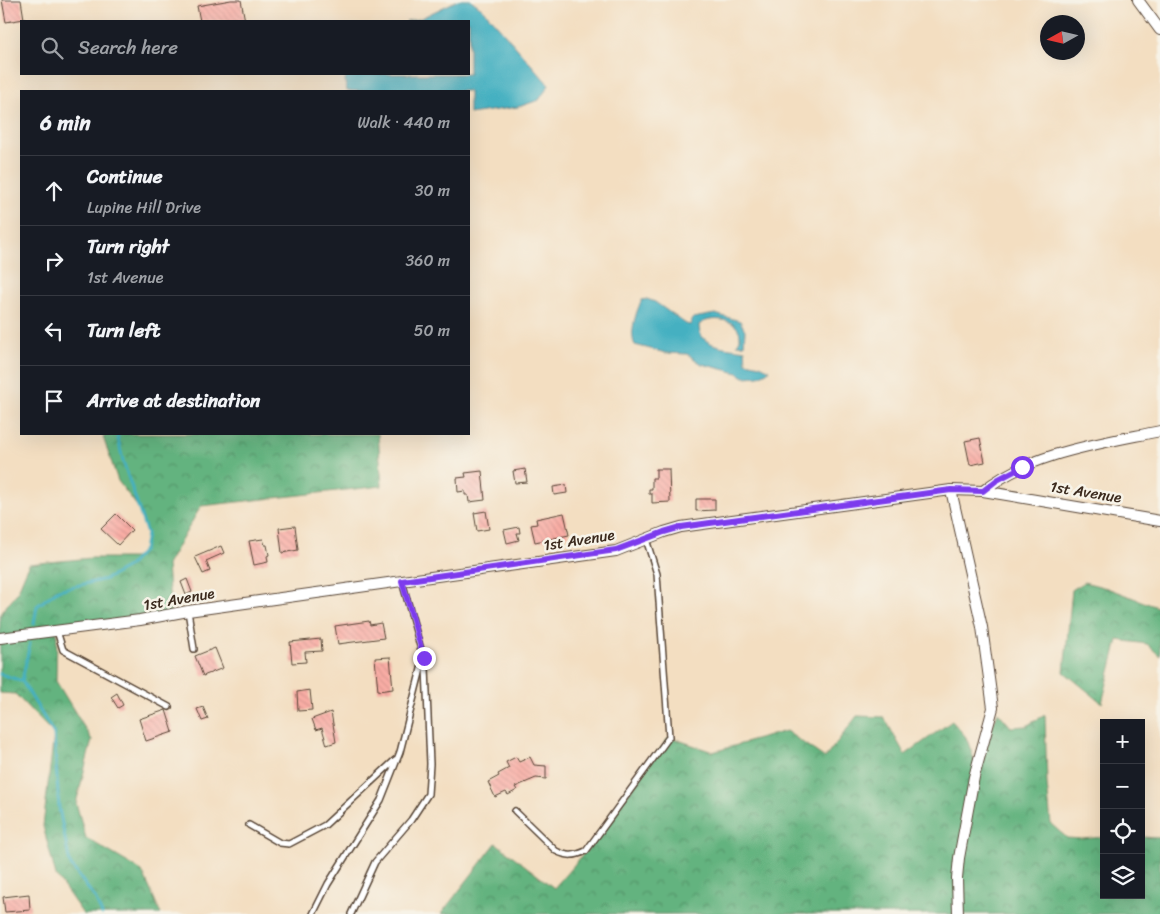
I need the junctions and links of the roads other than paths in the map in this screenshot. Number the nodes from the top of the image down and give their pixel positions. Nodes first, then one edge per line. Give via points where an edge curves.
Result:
1 (1138, 0) edge
2 (1160, 30) edge
3 (1160, 431) edge
4 (951, 490) junction
5 (983, 491) junction
6 (1160, 521) edge
7 (646, 539) junction
8 (402, 581) junction
9 (188, 611) junction
10 (56, 630) junction
11 (0, 638) edge
12 (194, 649) dead end
13 (424, 658) junction
14 (169, 707) dead end
15 (397, 758) junction
16 (515, 811) dead end
17 (249, 826) dead end
18 (312, 914) edge
19 (351, 914) edge
20 (958, 914) edge

1 - 2 street
3 - 5 street via 1089,445 1030,464 997,480
4 - 5 street, 1st Avenue
4 - 7 street, 1st Avenue via 681,527
4 - 20 street via 982,627 993,708 974,777 959,858 956,878
5 - 6 street, 1st Avenue
7 - 8 street, 1st Avenue via 616,550
7 - 16 lane via 657,574 669,736 586,851 576,856 556,852
8 - 9 street, 1st Avenue
8 - 13 lane
9 - 10 street, 1st Avenue
9 - 12 lane
10 - 11 street, 1st Avenue
10 - 14 lane via 63,650
13 - 15 lane
13 - 19 lane via 429,724 428,794 411,820 375,862
15 - 17 lane via 325,825 289,844 280,843
15 - 18 lane via 381,800

